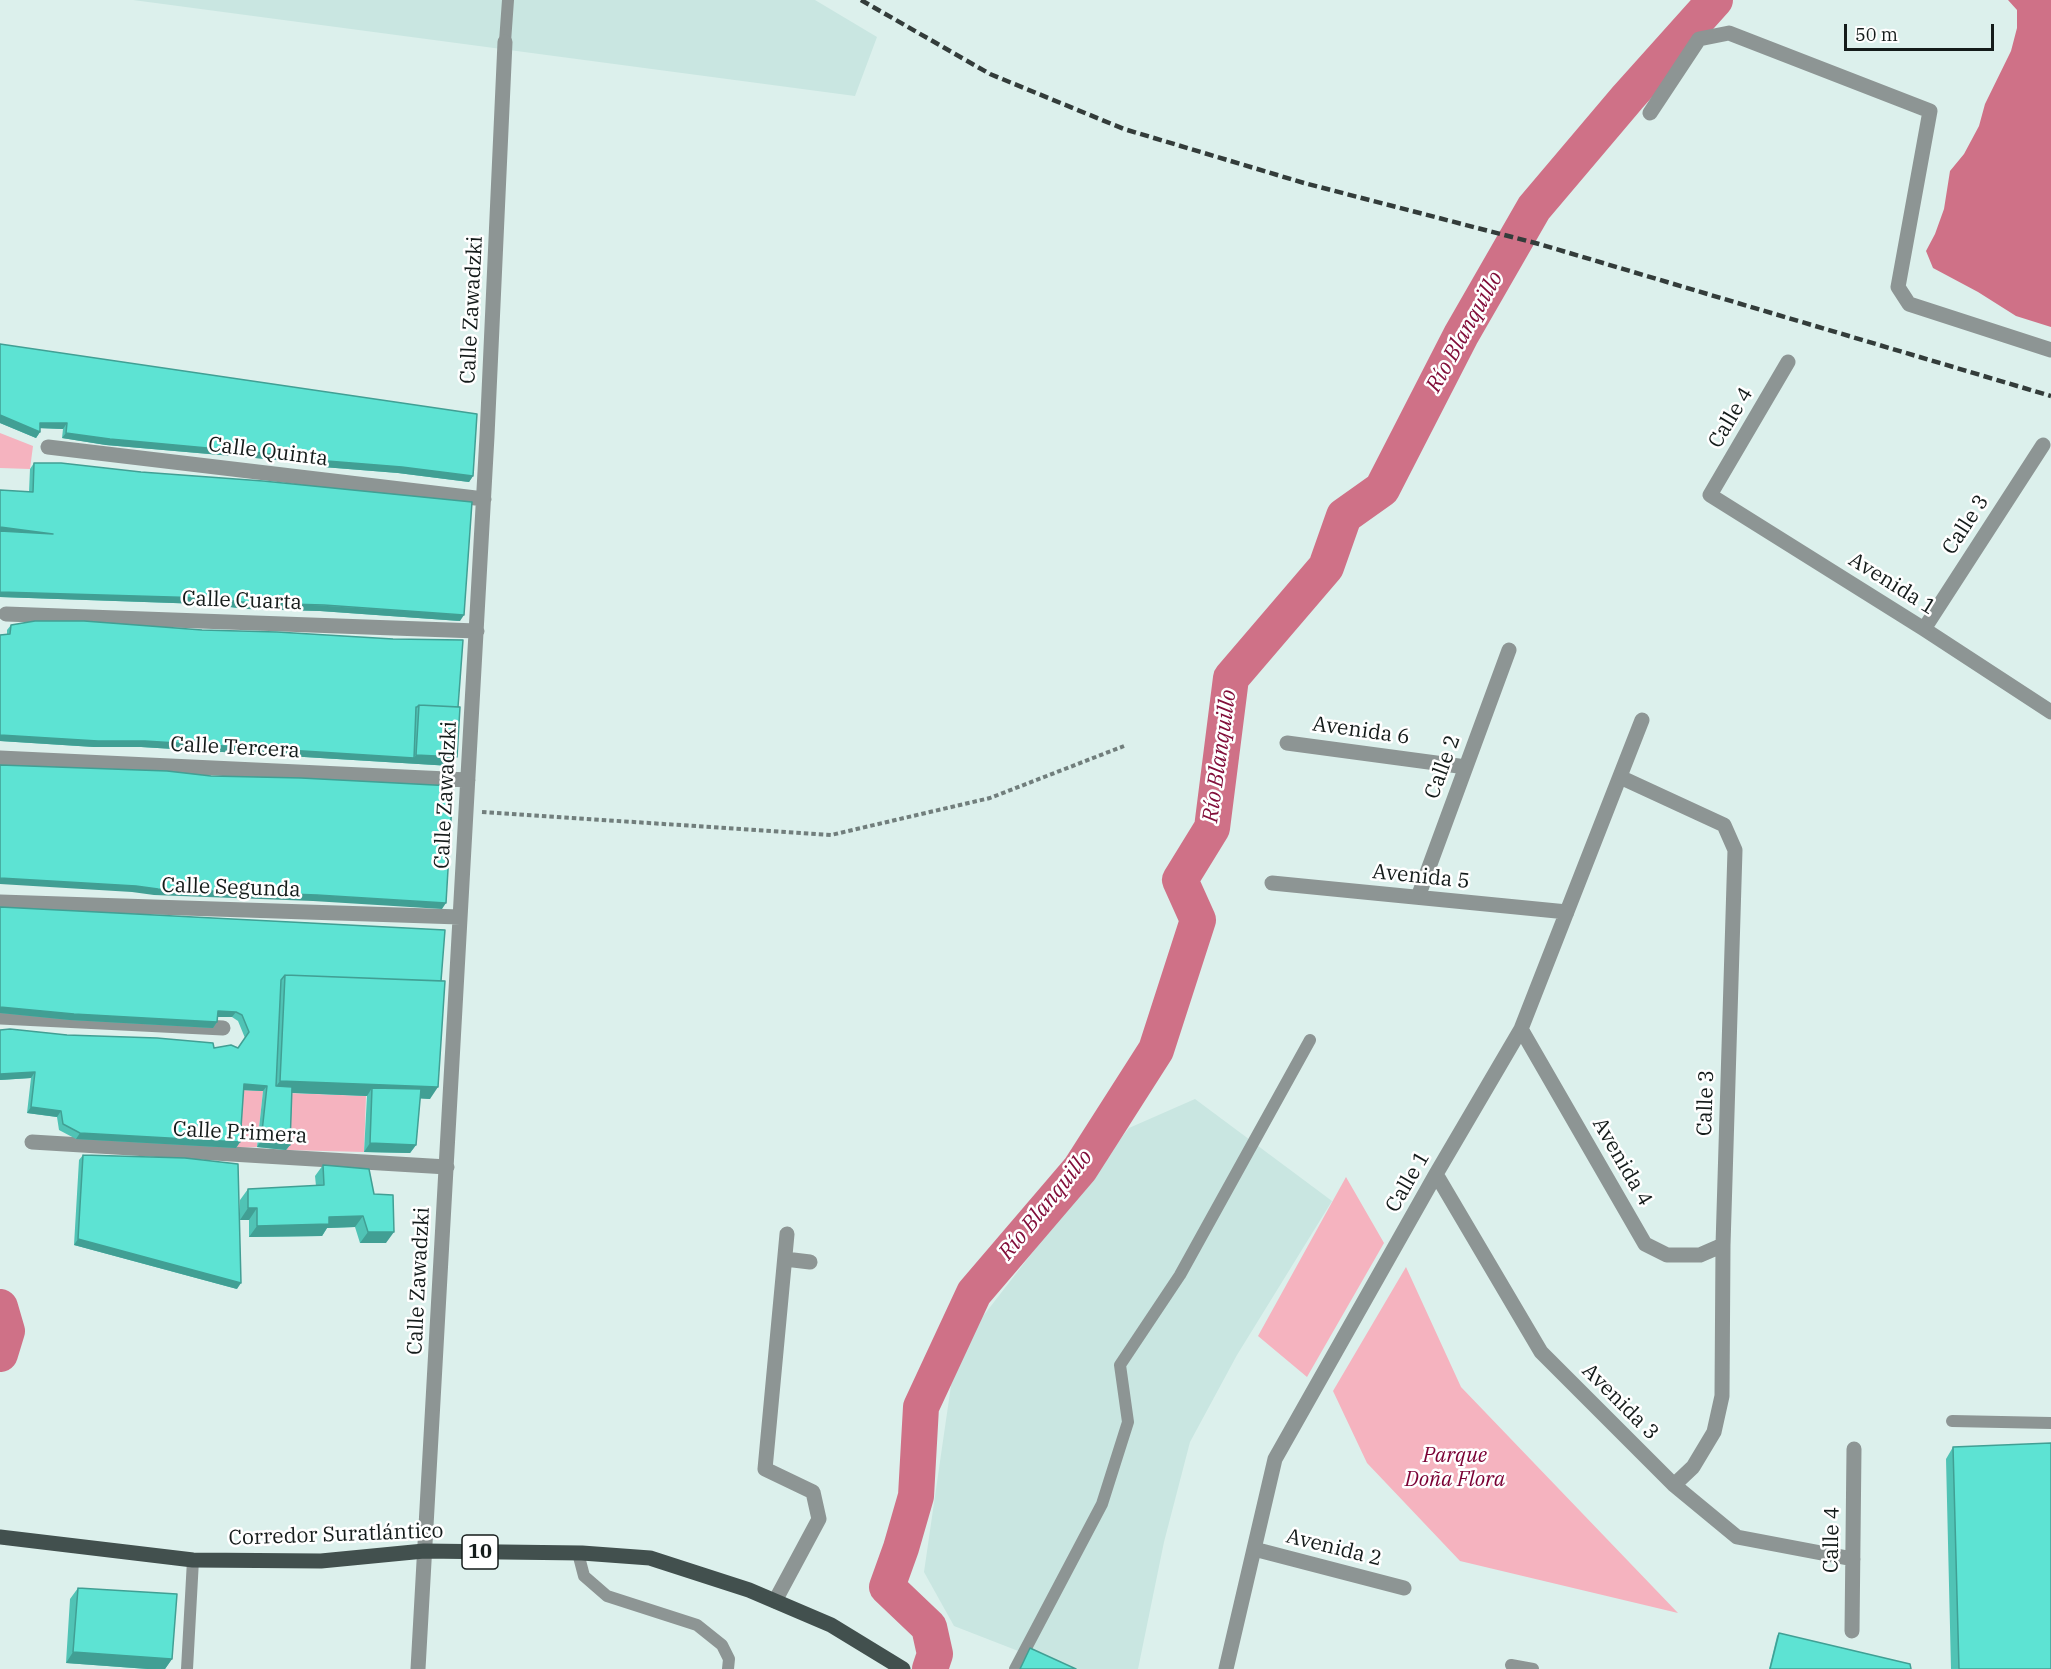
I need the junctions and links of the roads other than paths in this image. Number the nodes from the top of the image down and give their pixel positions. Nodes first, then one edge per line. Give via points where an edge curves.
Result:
1 (508, 0) edge
2 (505, 42) joint
3 (1650, 113) dead end
4 (2051, 350) edge
5 (1788, 362) dead end
6 (2043, 445) dead end
7 (48, 447) dead end
8 (1710, 495) joint
9 (484, 499) junction
10 (6, 614) dead end
11 (1924, 629) junction
12 (477, 631) junction
13 (1509, 650) dead end
14 (2051, 712) edge
15 (1642, 720) dead end
16 (1287, 743) dead end
17 (0, 758) edge
18 (1466, 767) junction
19 (1620, 777) junction
20 (468, 780) junction
21 (1272, 883) dead end
22 (1418, 897) junction
23 (0, 902) edge
24 (1567, 912) junction
25 (460, 917) junction
26 (0, 1017) edge
27 (223, 1028) dead end
28 (1521, 1029) junction
29 (1310, 1040) dead end
30 (32, 1142) dead end
31 (447, 1167) junction
32 (1436, 1174) junction
33 (787, 1234) dead end
34 (1723, 1245) junction
35 (785, 1259) junction
36 (810, 1262) dead end
37 (1952, 1421) dead end
38 (2051, 1423) edge
39 (1854, 1449) dead end
40 (1674, 1485) junction
41 (0, 1537) edge
42 (1254, 1549) junction
43 (424, 1551) junction
44 (578, 1553) junction
45 (1853, 1559) junction
46 (193, 1560) junction
47 (1404, 1588) dead end
48 (775, 1601) junction
49 (1852, 1631) dead end
50 (1511, 1665) dead end
51 (187, 1669) edge
52 (418, 1669) edge
53 (728, 1669) edge
54 (903, 1669) edge
55 (1015, 1669) edge
56 (1226, 1669) edge
57 (1533, 1669) edge

1 - 2 lane
2 - 9 street, Calle Zawadzki
3 - 4 street via 1699,39 1729,33 1930,111 1898,287 1910,304
5 - 8 street, Calle 4
6 - 11 street, Calle 3
7 - 9 street, Calle Quinta
8 - 11 street, Avenida 1
9 - 12 street, Calle Zawadzki
10 - 12 street, Calle Cuarta
11 - 14 street, Avenida 1
12 - 20 street, Calle Zawadzki
13 - 18 street, Calle 2
15 - 19 street, Calle 1
16 - 18 street, Avenida 6
17 - 20 street, Calle Tercera
18 - 22 street, Calle 2
19 - 24 street, Calle 1
19 - 34 street, Calle 3 via 1724,825 1735,850
20 - 25 street, Calle Zawadzki
21 - 22 street, Avenida 5
22 - 24 street, Avenida 5
23 - 25 street, Calle Segunda
24 - 28 street, Calle 1
25 - 31 street, Calle Zawadzki
26 - 27 street
28 - 32 street, Calle 1
28 - 34 street, Avenida 4 via 1645,1244 1666,1255 1700,1255
29 - 55 lane via 1180,1275 1120,1365 1128,1422 1102,1504
30 - 31 street, Calle Primera
31 - 43 street, Calle Zawadzki
32 - 40 street, Avenida 3 via 1541,1352
32 - 42 street, Calle 1 via 1275,1459
33 - 35 street
34 - 40 street, Calle 3 via 1722,1396 1714,1432 1693,1467
35 - 36 street
35 - 48 street via 765,1469 813,1492 819,1519
37 - 38 lane
39 - 45 street, Calle 4
40 - 45 street, Avenida 3 via 1737,1537
41 - 46 main road, Corredor Suratlántico / 10
42 - 47 street, Avenida 2
42 - 56 street, Calle 1
43 - 44 main road, Corredor Suratlántico / 10
43 - 46 main road, Corredor Suratlántico / 10 via 321,1561
43 - 52 street, Calle Zawadzki
44 - 48 main road, Corredor Suratlántico / 10 via 650,1558
44 - 53 lane via 584,1576 607,1596 697,1625 722,1645 729,1659
45 - 49 street, Calle 4
46 - 51 lane
48 - 54 main road, Corredor Suratlántico / 10 via 831,1625
50 - 57 lane

